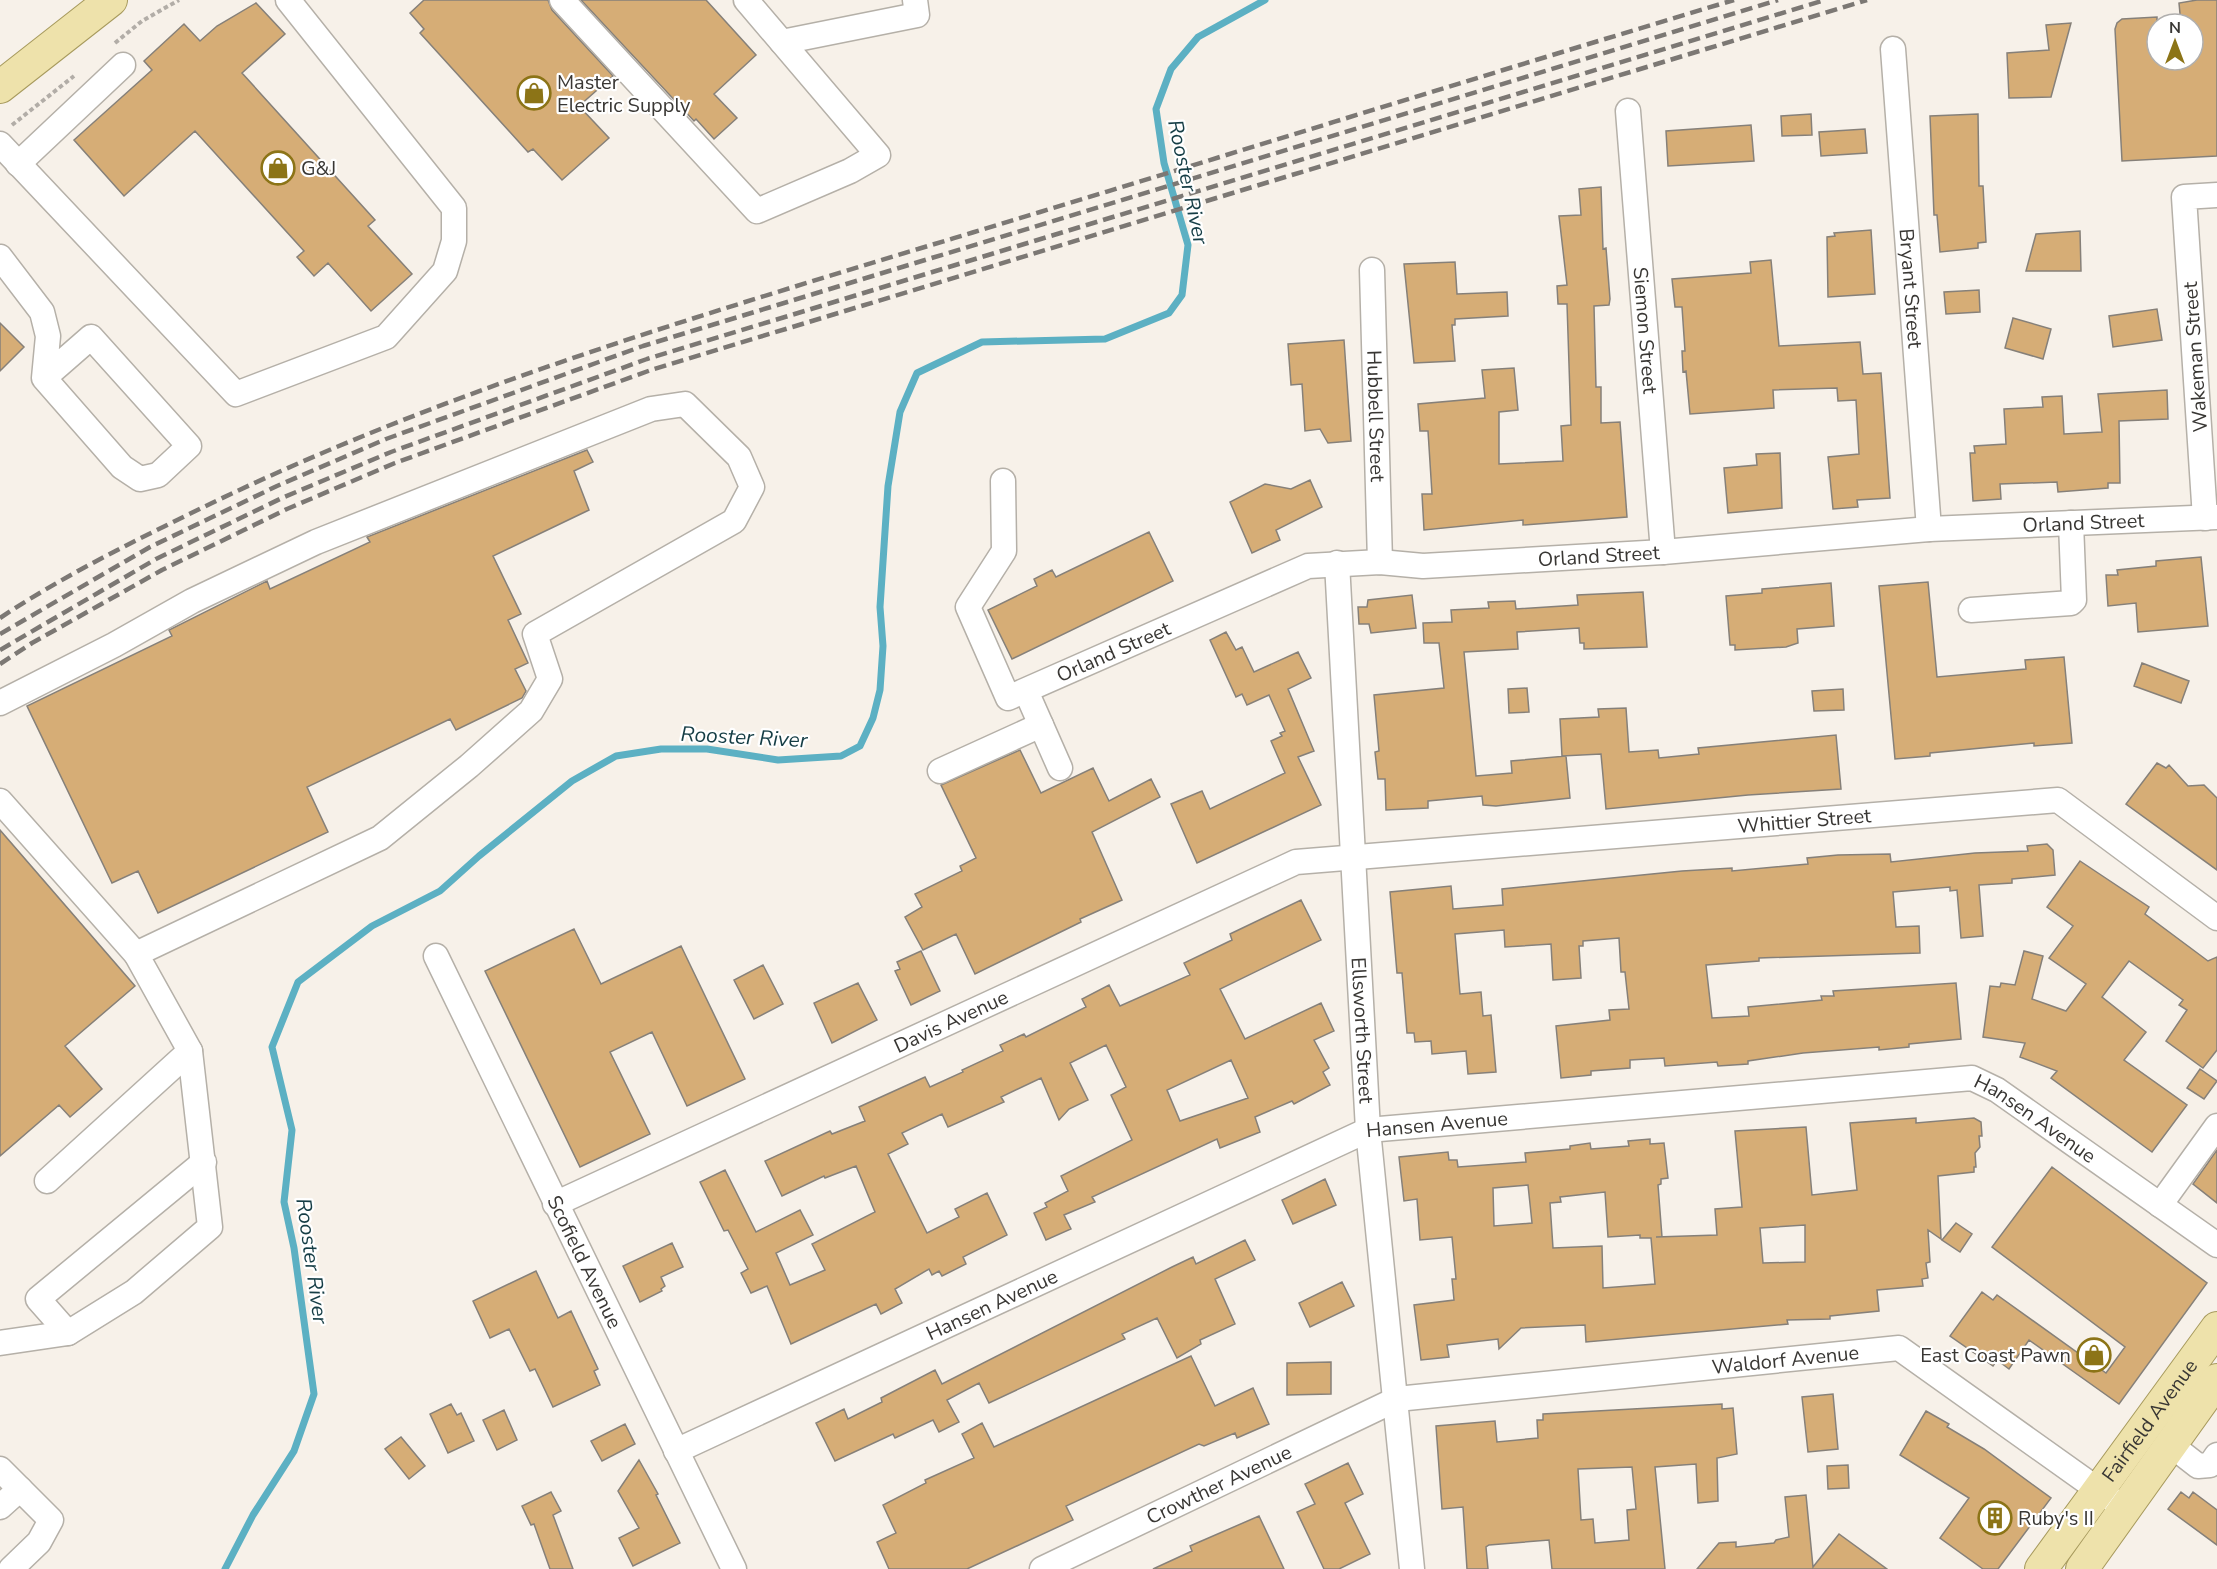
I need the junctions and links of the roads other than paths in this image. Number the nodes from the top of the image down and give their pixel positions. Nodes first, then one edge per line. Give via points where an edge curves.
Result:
1 (111, 0) edge
2 (288, 0) edge
3 (562, 0) edge
4 (746, 0) edge
5 (915, 0) edge
6 (782, 42) junction
7 (1893, 49) dead end
8 (123, 65) dead end
9 (0, 87) edge
10 (1628, 111) dead end
11 (0, 144) edge
12 (18, 164) junction
13 (2217, 195) edge
14 (0, 257) edge
15 (1372, 270) dead end
16 (44, 378) junction
17 (1003, 482) dead end
18 (2211, 517) edge
19 (2071, 523) junction
20 (1929, 529) junction
21 (1663, 552) junction
22 (1380, 562) junction
23 (1337, 563) junction
24 (1971, 610) dead end
25 (1017, 694) junction
26 (0, 703) edge
27 (1041, 725) junction
28 (1060, 768) dead end
29 (940, 771) dead end
30 (0, 801) edge
31 (1352, 858) junction
32 (2217, 918) edge
33 (136, 954) junction
34 (436, 956) dead end
35 (190, 1051) junction
36 (2217, 1125) edge
37 (1368, 1130) junction
38 (204, 1162) junction
39 (47, 1181) dead end
40 (555, 1203) junction
41 (2160, 1205) junction
42 (2217, 1245) edge
43 (2217, 1328) edge
44 (68, 1333) junction
45 (0, 1343) edge
46 (2217, 1380) edge
47 (1397, 1399) junction
48 (2171, 1445) junction
49 (676, 1450) junction
50 (2217, 1455) edge
51 (0, 1469) edge
52 (20, 1489) junction
53 (2098, 1489) junction
54 (0, 1507) edge
55 (2125, 1510) junction
56 (11, 1569) edge
57 (734, 1569) edge
58 (1042, 1569) edge
59 (1412, 1569) edge
60 (2041, 1569) edge
61 (2082, 1569) edge

1 - 9 main road
2 - 12 street via 454,208 454,241 445,271 386,337 236,394
3 - 6 street via 757,211 878,155
4 - 6 street
5 - 6 street via 917,15
7 - 20 street, Bryant Street
8 - 12 street
10 - 21 street, Siemon Street
11 - 12 street
13 - 18 street, Wakeman Street via 2184,197
14 - 16 street via 42,312 48,336
15 - 22 street, Hubbell Street
16 - 16 street via 122,467 140,479 158,475 189,446 91,337
17 - 25 street via 1004,551 968,607
18 - 19 street, Orland Street
19 - 20 street, Orland Street
19 - 24 street via 2074,600
20 - 21 street, Orland Street
21 - 22 street, Orland Street via 1423,566
22 - 23 street, Orland Street
23 - 25 street, Orland Street via 1308,566
23 - 31 street, Ellsworth Street
25 - 27 street
26 - 33 street via 192,601 316,542 651,409 685,404 739,457 752,486 734,521 534,634 550,679 531,711 469,766 380,838
27 - 28 street
27 - 29 street
30 - 33 street
31 - 32 street, Whittier Street via 2058,800
31 - 37 street, Ellsworth Street
31 - 40 street, Davis Avenue via 1296,862
33 - 35 street
34 - 40 street, Scofield Avenue
35 - 38 street
35 - 39 street
36 - 41 street
37 - 41 street, Hansen Avenue via 1972,1078 1997,1090
37 - 47 street, Ellsworth Street
37 - 49 street, Hansen Avenue
38 - 44 street via 210,1227 134,1292
38 - 44 street via 38,1299
40 - 49 street, Scofield Avenue
41 - 42 street, Hansen Avenue
43 - 53 main road, Fairfield Avenue
44 - 45 street
46 - 48 main road, Fairfield Avenue
47 - 53 street, Waldorf Avenue via 1899,1348
47 - 58 street, Crowther Avenue
47 - 59 street, Ellsworth Street
48 - 50 street via 2198,1466 2210,1465
48 - 55 main road, Fairfield Avenue
49 - 57 street, Scofield Avenue
51 - 52 street
52 - 54 street
52 - 56 street via 51,1520 39,1542
53 - 55 street, Waldorf Avenue
53 - 60 main road, Fairfield Avenue
55 - 61 main road, Fairfield Avenue

